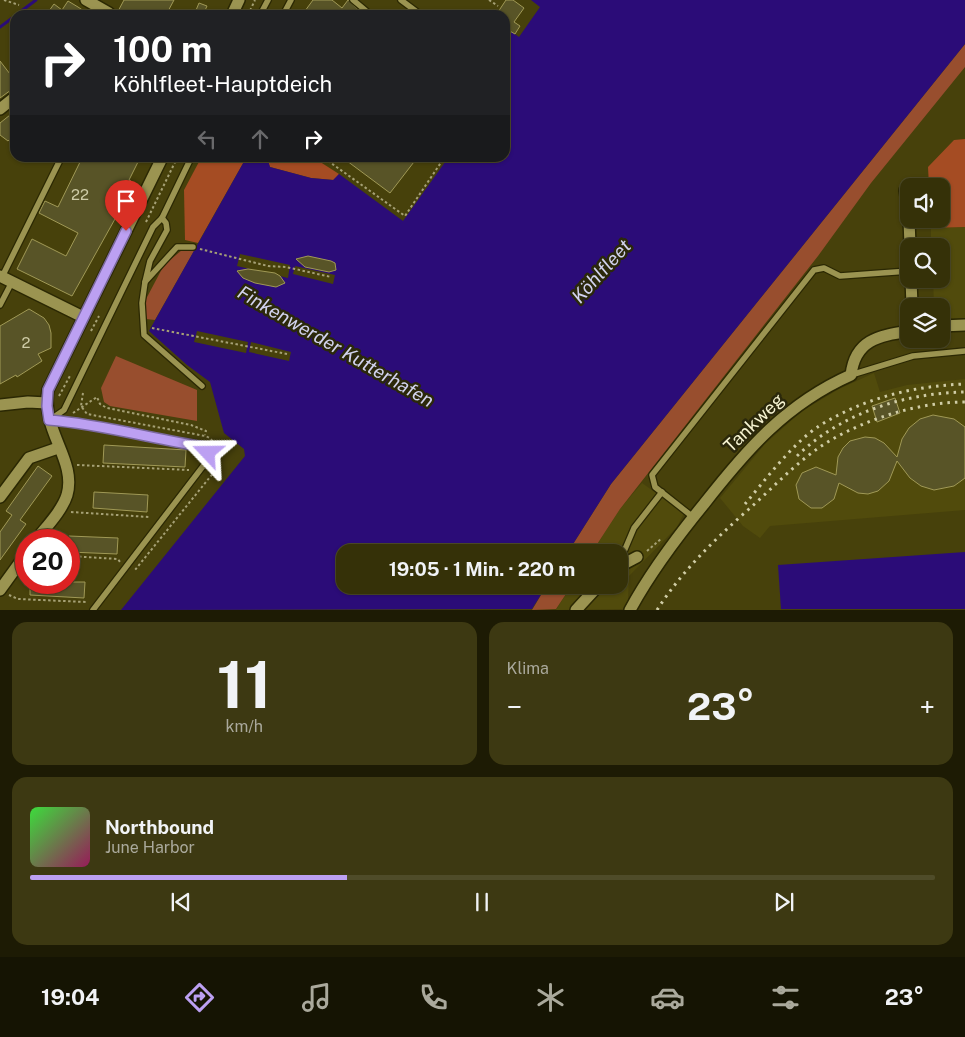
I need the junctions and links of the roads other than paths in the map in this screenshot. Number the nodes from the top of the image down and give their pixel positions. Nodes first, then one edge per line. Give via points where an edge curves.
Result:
1 (86, 0) edge
2 (353, 0) edge
3 (401, 0) edge
4 (102, 10) edge
5 (366, 10) edge
6 (414, 10) edge
7 (10, 101) edge
8 (0, 109) edge
9 (59, 162) edge
10 (160, 162) edge
11 (188, 162) edge
12 (162, 218) junction
13 (193, 247) road end
14 (900, 272) edge
15 (5, 279) edge
16 (145, 282) junction
17 (0, 305) edge
18 (83, 317) junction
19 (965, 325) edge
20 (950, 326) edge
21 (900, 333) edge
22 (965, 351) edge
23 (851, 375) junction
24 (202, 386) dead end
25 (47, 403) junction
26 (0, 405) edge
27 (49, 420) junction
28 (58, 448) junction
29 (662, 492) junction
30 (0, 497) edge
31 (693, 517) junction
32 (44, 529) edge
33 (627, 544) edge
34 (637, 557) dead end
35 (628, 562) edge
36 (15, 574) edge
37 (4, 593) edge
38 (591, 594) edge
39 (93, 610) edge
40 (576, 610) edge
41 (630, 610) edge

1 - 4 street
2 - 5 lane
3 - 6 lane
7 - 8 street
9 - 15 lane
10 - 18 street
11 - 12 lane
12 - 16 lane via 167,230 150,261
12 - 27 lane via 153,227 64,410
13 - 16 lane via 177,247
14 - 29 lane via 840,276 824,268 814,270 655,470 652,480
15 - 17 lane
15 - 18 street
16 - 24 lane via 142,303 144,335
18 - 25 street via 48,390
19 - 20 street
21 - 23 street via 878,338 860,348 855,355
22 - 23 lane, Tankweg via 913,356
23 - 31 street, Tankweg via 818,391 762,434
25 - 26 street
25 - 27 street
27 - 28 street
27 - 39 lane via 100,426 205,447 208,453 207,461
28 - 30 street via 29,458
28 - 32 street via 67,465 66,495
29 - 31 lane
29 - 33 lane via 634,528
31 - 41 street, Tankweg via 654,569
34 - 35 street
36 - 37 street
38 - 40 street

